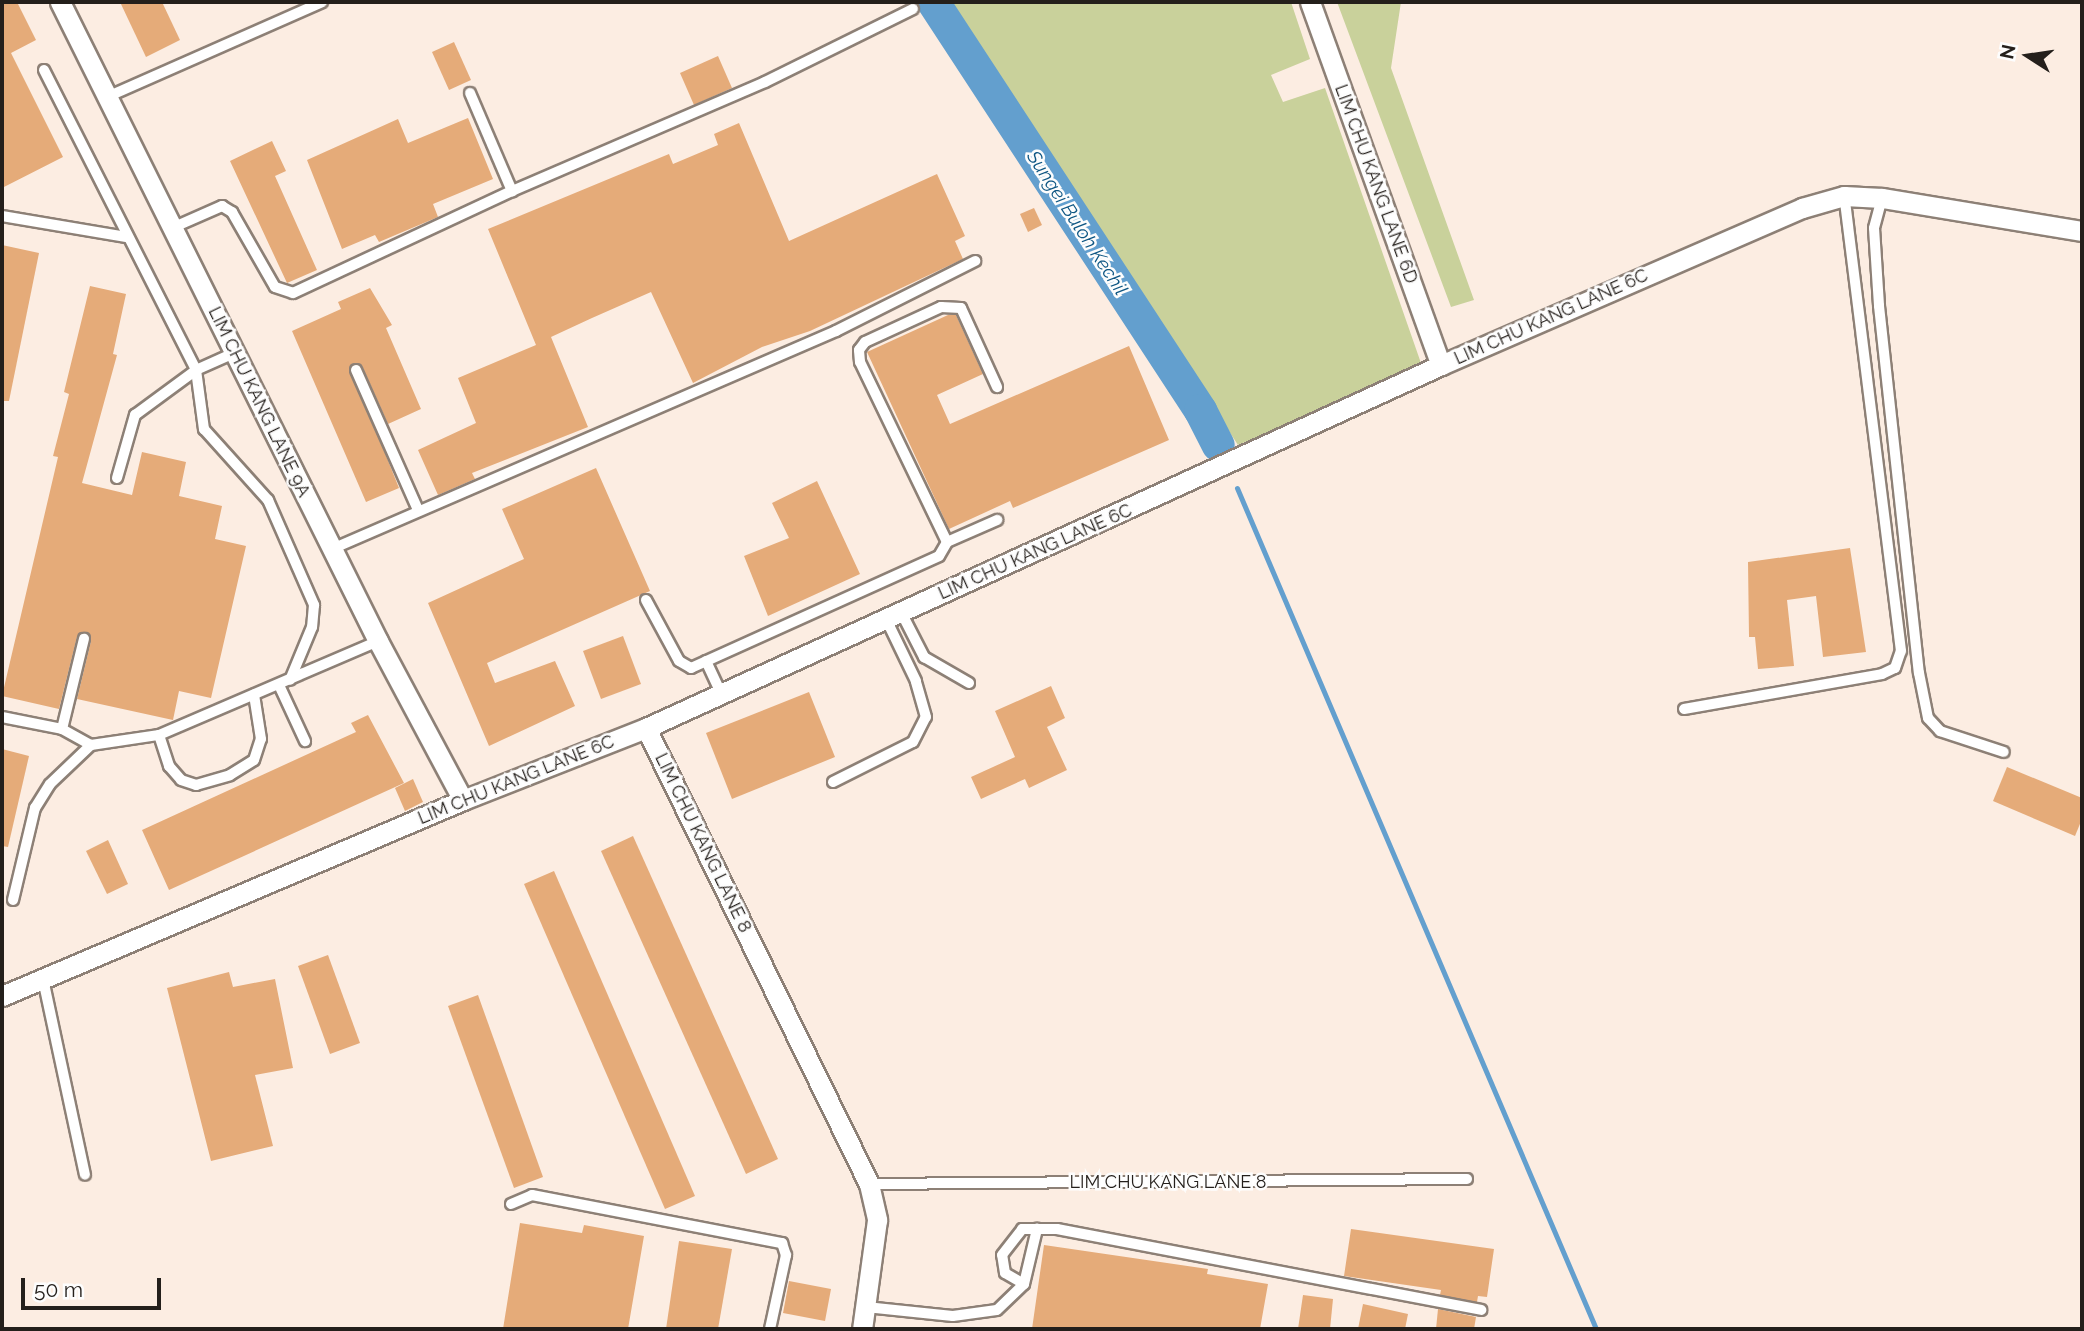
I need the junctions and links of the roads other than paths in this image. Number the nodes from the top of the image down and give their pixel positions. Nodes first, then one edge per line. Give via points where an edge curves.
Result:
1 (60, 2) edge
2 (322, 2) edge
3 (1310, 2) edge
4 (913, 9) dead end
5 (44, 70) dead end
6 (470, 93) dead end
7 (107, 97) junction
8 (512, 191) junction
9 (1844, 196) junction
10 (1882, 198) junction
11 (2, 216) edge
12 (172, 228) junction
13 (2082, 231) edge
14 (126, 237) junction
15 (975, 261) dead end
16 (234, 353) junction
17 (1441, 365) junction
18 (196, 370) junction
19 (356, 370) dead end
20 (997, 387) dead end
21 (117, 478) dead end
22 (418, 510) junction
23 (997, 520) dead end
24 (947, 542) junction
25 (332, 549) junction
26 (646, 600) dead end
27 (894, 616) junction
28 (84, 639) dead end
29 (378, 641) junction
30 (706, 661) junction
31 (290, 680) junction
32 (969, 683) dead end
33 (279, 685) junction
34 (721, 693) junction
35 (254, 695) junction
36 (1684, 709) dead end
37 (2, 717) edge
38 (646, 728) junction
39 (62, 729) junction
40 (159, 735) junction
41 (305, 741) dead end
42 (91, 745) junction
43 (2004, 752) dead end
44 (833, 782) dead end
45 (463, 800) junction
46 (13, 900) dead end
47 (43, 979) junction
48 (2, 996) edge
49 (85, 1175) dead end
50 (1467, 1180) dead end
51 (869, 1184) junction
52 (511, 1204) dead end
53 (1037, 1229) junction
54 (1024, 1284) junction
55 (866, 1307) junction
56 (1481, 1310) dead end
57 (770, 1329) edge
58 (862, 1329) edge

1 - 7 street, LIM CHU KANG LANE 9A
2 - 7 lane
3 - 17 street, LIM CHU KANG LANE 6D
4 - 8 lane via 765,82
5 - 14 lane
6 - 8 lane
7 - 12 street, LIM CHU KANG LANE 9A
8 - 12 lane via 293,293 275,288 232,212 222,206
9 - 10 street, LIM CHU KANG LANE 6C
9 - 17 street, LIM CHU KANG LANE 6C via 1789,213
9 - 36 lane via 1901,651 1895,668 1882,674
10 - 13 street, LIM CHU KANG LANE 6C
10 - 43 lane via 1874,228 1879,306 1919,673 1928,718 1940,731
11 - 14 lane
12 - 16 street, LIM CHU KANG LANE 9A
14 - 18 lane
15 - 22 lane via 836,331
16 - 18 lane
16 - 25 street, LIM CHU KANG LANE 9A
17 - 27 street, LIM CHU KANG LANE 6C
18 - 21 lane via 135,415
18 - 31 lane via 204,429 268,500 314,605 312,627
19 - 22 lane
20 - 24 lane via 961,308 941,307 864,342 859,350 860,362
22 - 25 lane
23 - 24 lane
24 - 30 lane via 939,556
25 - 29 street, LIM CHU KANG LANE 9A
26 - 30 lane via 684,666
27 - 32 lane via 924,657
27 - 34 street, LIM CHU KANG LANE 6C
27 - 44 lane via 926,717 913,742
28 - 39 lane
29 - 31 lane
29 - 45 street, LIM CHU KANG LANE 9A
30 - 34 lane
31 - 33 lane
33 - 35 lane
33 - 41 lane
34 - 38 street, LIM CHU KANG LANE 6C
35 - 40 lane
35 - 40 lane via 261,739 254,760 230,775 196,785 181,780 169,766
37 - 39 lane
38 - 45 street, LIM CHU KANG LANE 6C
38 - 51 street, LIM CHU KANG LANE 8
39 - 42 lane
40 - 42 lane
42 - 46 lane via 50,784 35,808
45 - 47 street, LIM CHU KANG LANE 6C
47 - 48 street, LIM CHU KANG LANE 6C
47 - 49 lane
50 - 51 lane, LIM CHU KANG LANE 8
51 - 55 street, LIM CHU KANG LANE 8 via 877,1220
52 - 57 lane via 532,1195 782,1243 786,1255
53 - 54 lane
53 - 54 lane via 1022,1229 1002,1255 1005,1273
53 - 56 lane via 1057,1229
54 - 55 lane via 997,1310 953,1316
55 - 58 street, LIM CHU KANG LANE 8

